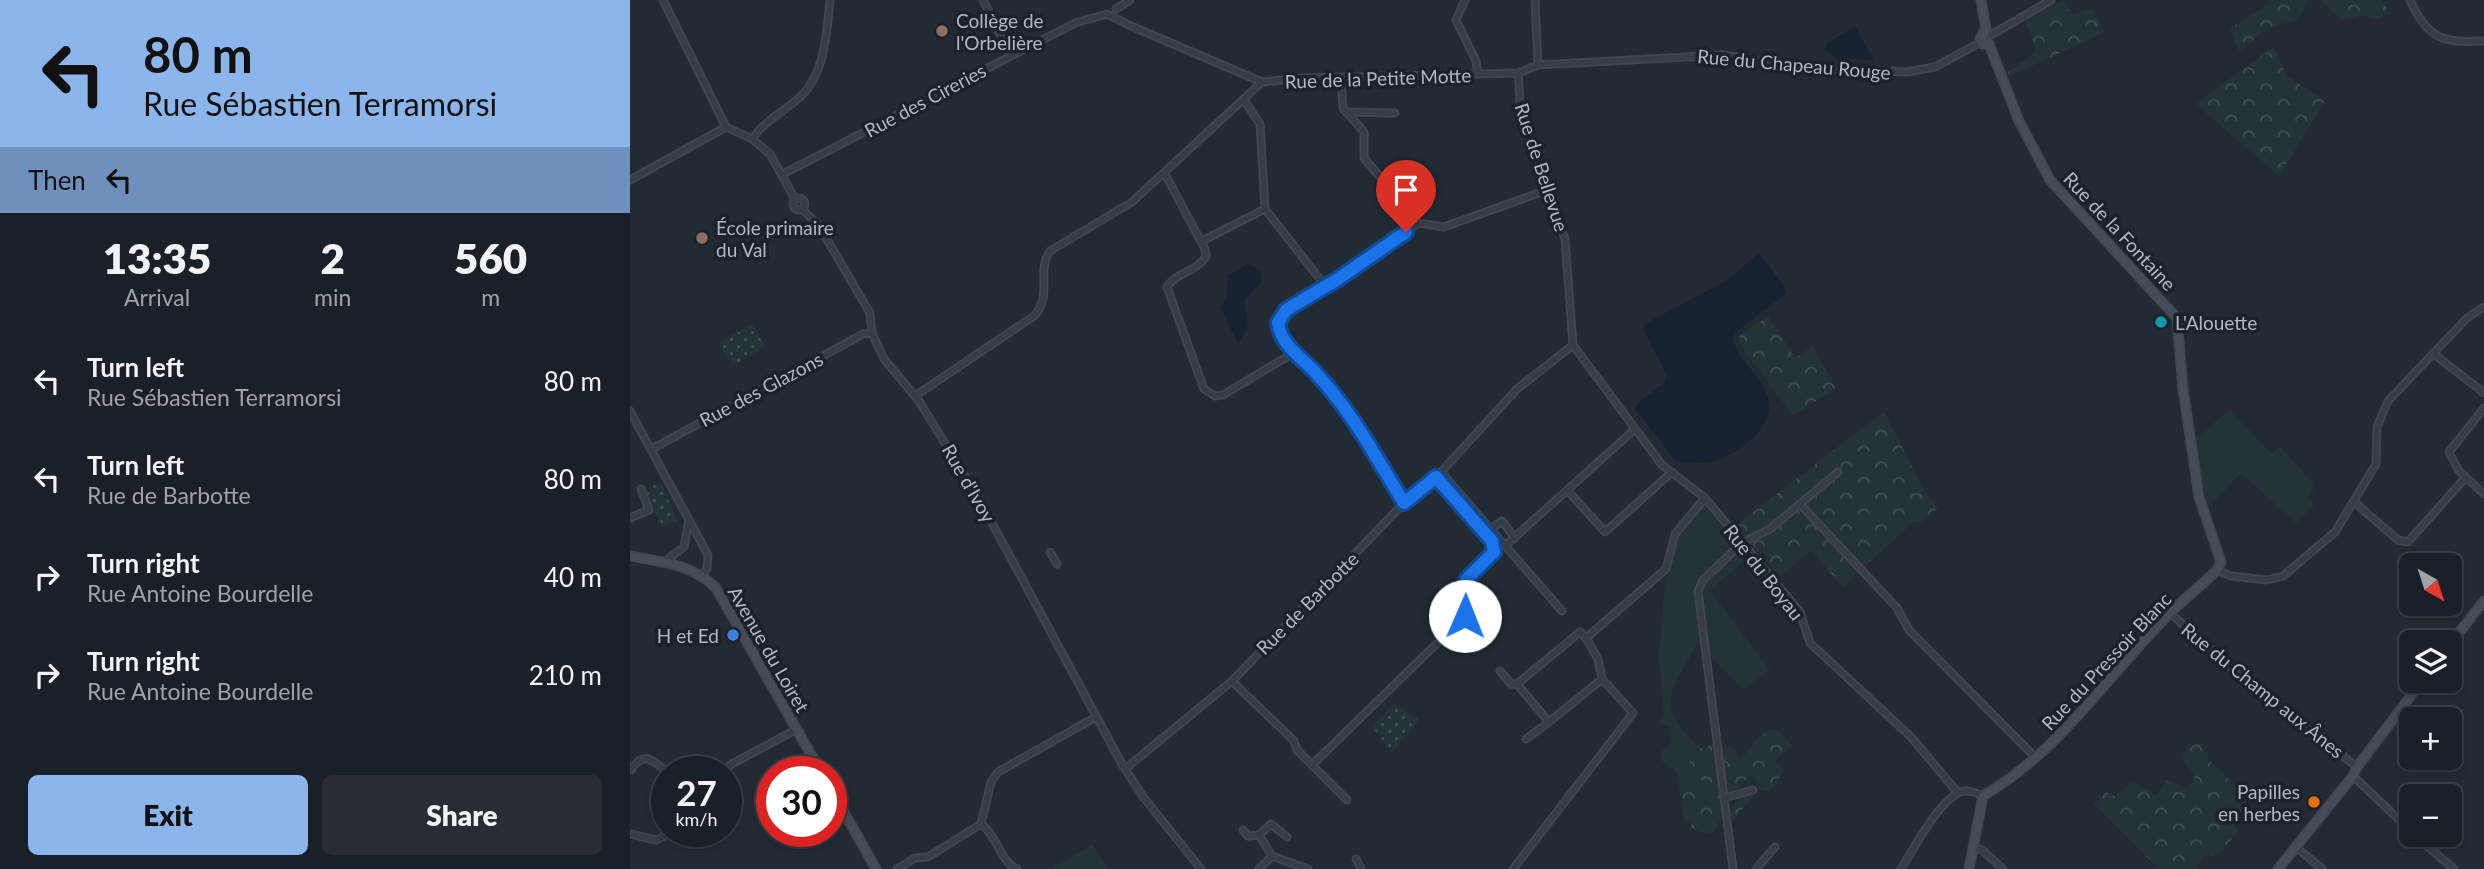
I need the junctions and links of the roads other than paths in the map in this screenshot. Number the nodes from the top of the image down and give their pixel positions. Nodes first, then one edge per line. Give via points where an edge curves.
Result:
1 (663, 0) edge
2 (831, 0) edge
3 (983, 0) edge
4 (1130, 0) edge
5 (1465, 0) edge
6 (1535, 0) edge
7 (1981, 0) edge
8 (2051, 0) edge
9 (2410, 0) edge
10 (1116, 9) junction
11 (1107, 15) junction
12 (1115, 16) junction
13 (1986, 38) junction
14 (2484, 41) edge
15 (1010, 55) junction
16 (1538, 65) junction
17 (1518, 73) junction
18 (1478, 74) junction
19 (1341, 78) junction
20 (1262, 82) junction
21 (1244, 100) junction
22 (1346, 112) junction
23 (1395, 113) dead end
24 (726, 127) junction
25 (751, 139) junction
26 (783, 174) junction
27 (1165, 174) junction
28 (630, 180) edge
29 (1550, 189) junction
30 (1265, 209) junction
31 (1419, 223) junction
32 (1202, 241) junction
33 (1326, 287) junction
34 (2484, 307) edge
35 (872, 333) junction
36 (1573, 345) junction
37 (1295, 352) junction
38 (2435, 355) junction
39 (2484, 393) edge
40 (915, 396) junction
41 (2484, 408) edge
42 (630, 411) edge
43 (1635, 429) junction
44 (652, 449) junction
45 (1672, 472) junction
46 (1838, 472) dead end
47 (1438, 474) junction
48 (2465, 478) junction
49 (641, 489) dead end
50 (1567, 491) junction
51 (2484, 494) edge
52 (1705, 498) junction
53 (2354, 502) junction
54 (1404, 503) junction
55 (1800, 504) junction
56 (630, 518) edge
57 (689, 520) junction
58 (1490, 529) junction
59 (1515, 538) junction
60 (1742, 543) junction
61 (1505, 546) junction
62 (1050, 552) dead end
63 (630, 556) edge
64 (664, 562) junction
65 (1057, 564) dead end
66 (2217, 570) junction
67 (703, 575) junction
68 (2484, 601) edge
69 (1562, 611) dead end
70 (2170, 613) junction
71 (2461, 630) edge
72 (1586, 638) junction
73 (1500, 671) dead end
74 (1602, 679) junction
75 (1231, 681) junction
76 (1517, 684) junction
77 (2413, 693) edge
78 (1096, 717) junction
79 (1549, 722) junction
80 (797, 729) junction
81 (1526, 738) dead end
82 (812, 756) edge
83 (2035, 757) junction
84 (651, 759) edge
85 (742, 759) edge
86 (1312, 765) junction
87 (1125, 769) junction
88 (631, 770) edge
89 (2355, 771) junction
90 (1753, 790) dead end
91 (1958, 793) junction
92 (1983, 796) junction
93 (1724, 798) junction
94 (1346, 800) dead end
95 (2399, 818) edge
96 (847, 820) edge
97 (981, 824) junction
98 (1243, 830) dead end
99 (630, 834) edge
100 (1259, 835) junction
101 (1287, 837) dead end
102 (651, 839) edge
103 (2295, 846) junction
104 (1775, 847) dead end
105 (2429, 847) edge
106 (1973, 848) junction
107 (1272, 856) junction
108 (1356, 859) dead end
109 (876, 869) edge
110 (897, 869) edge
111 (1017, 869) edge
112 (1200, 869) edge
113 (1259, 869) edge
114 (1308, 869) edge
115 (1361, 869) edge
116 (1514, 869) edge
117 (1733, 869) edge
118 (1756, 869) edge
119 (1901, 869) edge
120 (1969, 869) edge
121 (2003, 869) edge
122 (2278, 869) edge
123 (2322, 869) edge
124 (2454, 869) edge

1 - 24 street
2 - 25 street via 819,66 803,94 765,122
3 - 15 street
4 - 10 street
5 - 18 street via 1456,20
6 - 16 street
7 - 13 street, Rue de la Fontaine
8 - 13 street, Rue du Chapeau Rouge
9 - 14 street via 2432,33 2457,42
10 - 11 street via 1109,7
10 - 12 street
11 - 12 street
11 - 15 street, Rue des Cireries via 1075,23
12 - 20 street
13 - 16 street, Rue du Chapeau Rouge via 1935,67 1908,72 1806,68 1723,55
13 - 66 street, Rue de la Fontaine via 2007,96 2045,173 2177,317 2199,497 2220,556
15 - 26 street, Rue des Cireries
16 - 17 street, Rue du Chapeau Rouge
17 - 18 street, Rue de la Petite Motte
17 - 29 street, Rue de Bellevue via 1521,115
18 - 19 street, Rue de la Petite Motte
19 - 20 street, Rue de la Petite Motte
19 - 22 street
20 - 21 street, Rue de la Petite Motte
21 - 27 street, Rue de la Petite Motte
21 - 30 street via 1260,124
22 - 23 street
22 - 31 street via 1364,132 1364,158
24 - 25 street
24 - 28 street
25 - 26 street via 770,154
26 - 35 street, Rue d'Ivoy via 795,199 793,207 802,209 819,226 841,261 870,313
27 - 32 street
27 - 40 street, Rue de la Petite Motte via 1122,209 1054,247 1045,263 1045,292 1038,312
29 - 31 street via 1444,227
29 - 36 street, Rue de Bellevue via 1566,247
30 - 32 street
30 - 33 street
31 - 33 street
32 - 37 street via 1204,261 1167,287 1208,393 1223,395
33 - 37 street via 1286,310 1278,323 1280,338
34 - 38 street via 2467,318
35 - 40 street, Rue d'Ivoy via 884,359
35 - 44 street, Rue des Glazons via 854,338
36 - 43 street, Rue du Boyau
36 - 47 street, Rue de Barbotte via 1517,389
37 - 54 street via 1360,431
38 - 39 street
38 - 53 street via 2388,401 2377,427 2377,461
40 - 78 street, Rue d'Ivoy via 995,528
41 - 48 street via 2450,447 2450,456
42 - 44 street
43 - 45 street, Rue du Boyau
43 - 50 street
44 - 57 street
45 - 50 street via 1605,532
45 - 52 street, Rue du Boyau
46 - 55 street
47 - 54 street, Rue de Barbotte
47 - 58 street
47 - 86 street via 1492,541 1494,552 1466,580 1465,616
48 - 51 street
48 - 53 street via 2408,542 2398,540
49 - 56 street via 649,510
50 - 59 street
52 - 60 street, Rue du Boyau
52 - 72 street via 1675,534 1666,569
53 - 66 street via 2335,532 2288,574 2267,580
54 - 75 street, Rue de Barbotte
55 - 60 street via 1770,530
55 - 83 street via 1897,608 1909,630
57 - 64 street via 684,547
57 - 67 street via 708,555
58 - 59 street via 1502,521
58 - 61 street
59 - 61 street
60 - 91 street, Rue du Boyau via 1800,612 1810,643 1911,737
60 - 93 street via 1703,580 1698,591
61 - 69 street
62 - 65 street
63 - 64 street, Avenue du Loiret
64 - 67 street, Avenue du Loiret
66 - 70 street, Rue du Pressoir Blanc
67 - 80 street, Avenue du Loiret via 722,596
68 - 71 street
70 - 83 street, Rue du Pressoir Blanc via 2068,728
70 - 89 street, Rue du Champ aux Ânes
72 - 74 street via 1598,659
72 - 76 street via 1580,632
73 - 76 street via 1511,684
74 - 79 street
74 - 116 street via 1633,713
75 - 86 street via 1294,741
75 - 87 street, Rue de Barbotte
76 - 79 street
77 - 89 street
78 - 87 street, Rue d'Ivoy
78 - 97 street via 998,772 991,782
79 - 81 street
80 - 82 street, Avenue du Loiret
80 - 85 street
83 - 92 street, Rue du Pressoir Blanc
84 - 88 street via 637,761
86 - 94 street
87 - 112 street
89 - 95 street, Rue du Champ aux Ânes
89 - 103 street
90 - 93 street
91 - 92 street
91 - 119 street via 1922,832
92 - 106 street
93 - 117 street
96 - 109 street
97 - 110 street via 928,857 915,858
97 - 111 street via 991,832 1010,866
98 - 100 street via 1248,836
99 - 102 street
100 - 101 street via 1271,824
100 - 107 street
103 - 122 street
103 - 123 street
104 - 118 street
105 - 124 street, Rue du Champ aux Ânes
106 - 120 street
106 - 121 street via 1985,852
107 - 113 street
107 - 114 street
108 - 115 street

